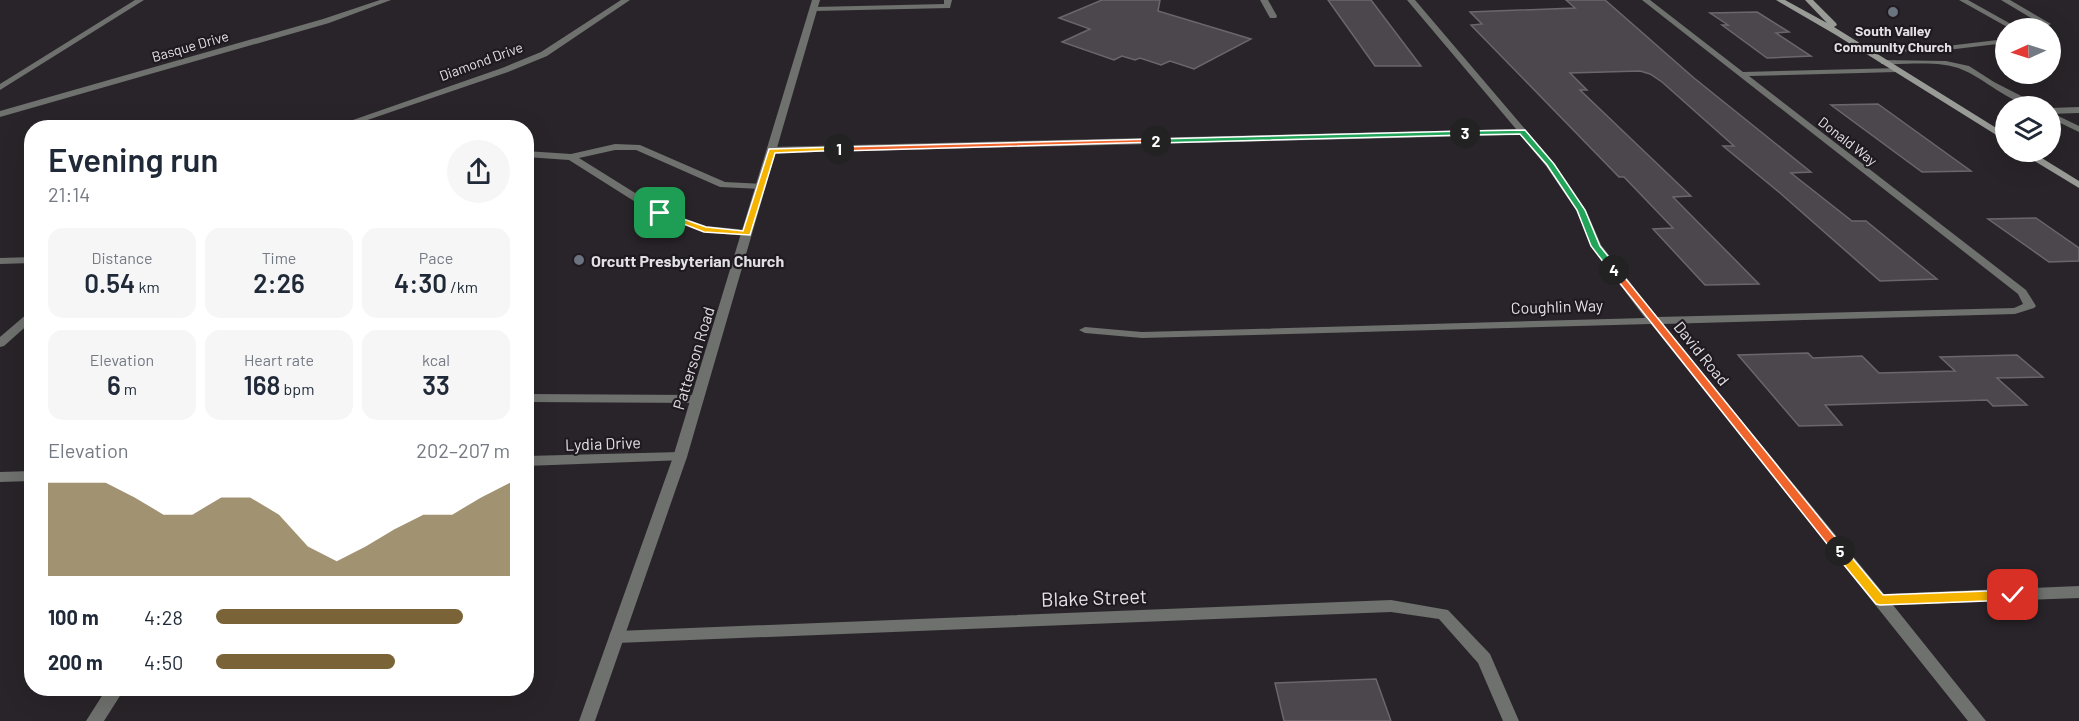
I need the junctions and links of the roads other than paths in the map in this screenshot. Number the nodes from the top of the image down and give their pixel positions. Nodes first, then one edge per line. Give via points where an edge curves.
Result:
1 (140, 0) edge
2 (387, 0) edge
3 (626, 0) edge
4 (948, 0) edge
5 (1264, 0) edge
6 (1411, 0) edge
7 (1646, 0) edge
8 (1780, 0) edge
9 (1963, 0) edge
10 (2005, 0) edge
11 (1810, 1) edge
12 (815, 4) edge
13 (882, 4) edge
14 (1273, 16) dead end
15 (1995, 18) edge
16 (2036, 18) edge
17 (1839, 33) junction
18 (1995, 42) edge
19 (1867, 51) junction
20 (1884, 62) junction
21 (1897, 70) junction
22 (1741, 74) junction
23 (0, 88) edge
24 (2016, 96) edge
25 (2079, 110) edge
26 (2061, 111) edge
27 (0, 114) edge
28 (2061, 118) edge
29 (358, 120) edge
30 (2079, 129) edge
31 (1995, 131) edge
32 (1522, 132) junction
33 (772, 150) junction
34 (534, 155) edge
35 (571, 157) junction
36 (2042, 162) edge
37 (2079, 185) edge
38 (761, 186) junction
39 (747, 233) junction
40 (24, 260) edge
41 (0, 261) edge
42 (2030, 306) joint
43 (1653, 320) junction
44 (24, 322) edge
45 (1085, 330) dead end
46 (0, 343) edge
47 (534, 398) edge
48 (698, 399) junction
49 (680, 457) junction
50 (534, 461) edge
51 (24, 476) edge
52 (0, 477) edge
53 (2079, 592) edge
54 (1880, 600) junction
55 (617, 637) junction
56 (111, 696) edge
57 (94, 721) edge
58 (587, 721) edge
59 (1511, 721) edge
60 (1978, 721) edge

1 - 23 street
2 - 27 street, Basque Drive
3 - 29 street, Diamond Drive via 544,54
4 - 13 street via 947,6
5 - 14 street
6 - 32 street, David Road
7 - 22 street, Donald Way
8 - 17 main road
9 - 15 street
10 - 16 street
11 - 17 main road
12 - 13 street
12 - 33 street, Patterson Road
17 - 19 main road
18 - 19 street
19 - 20 main road
20 - 21 main road
20 - 24 street via 1926,61 1956,66
21 - 22 street
21 - 31 main road
22 - 42 street, Donald Way via 2022,292
25 - 26 street
28 - 30 street
32 - 33 street
32 - 43 street, David Road via 1550,164 1581,210 1596,246
33 - 38 street, Patterson Road
34 - 35 street
35 - 38 street via 615,147 637,147 723,185
35 - 39 street via 660,213 704,229
36 - 37 main road
38 - 39 street, Patterson Road
39 - 48 street, Patterson Road
40 - 41 street
42 - 43 street, Coughlin Way via 2003,311
43 - 45 street, Coughlin Way via 1142,335
43 - 54 street, David Road
44 - 46 street
47 - 48 street
48 - 49 street, Patterson Road
49 - 50 street, Lydia Drive
49 - 55 street, Patterson Road
51 - 52 street
53 - 54 street
54 - 60 street, David Road
55 - 58 street, Patterson Road
55 - 59 street, Blake Street via 1391,606 1443,614 1484,658
56 - 57 street

